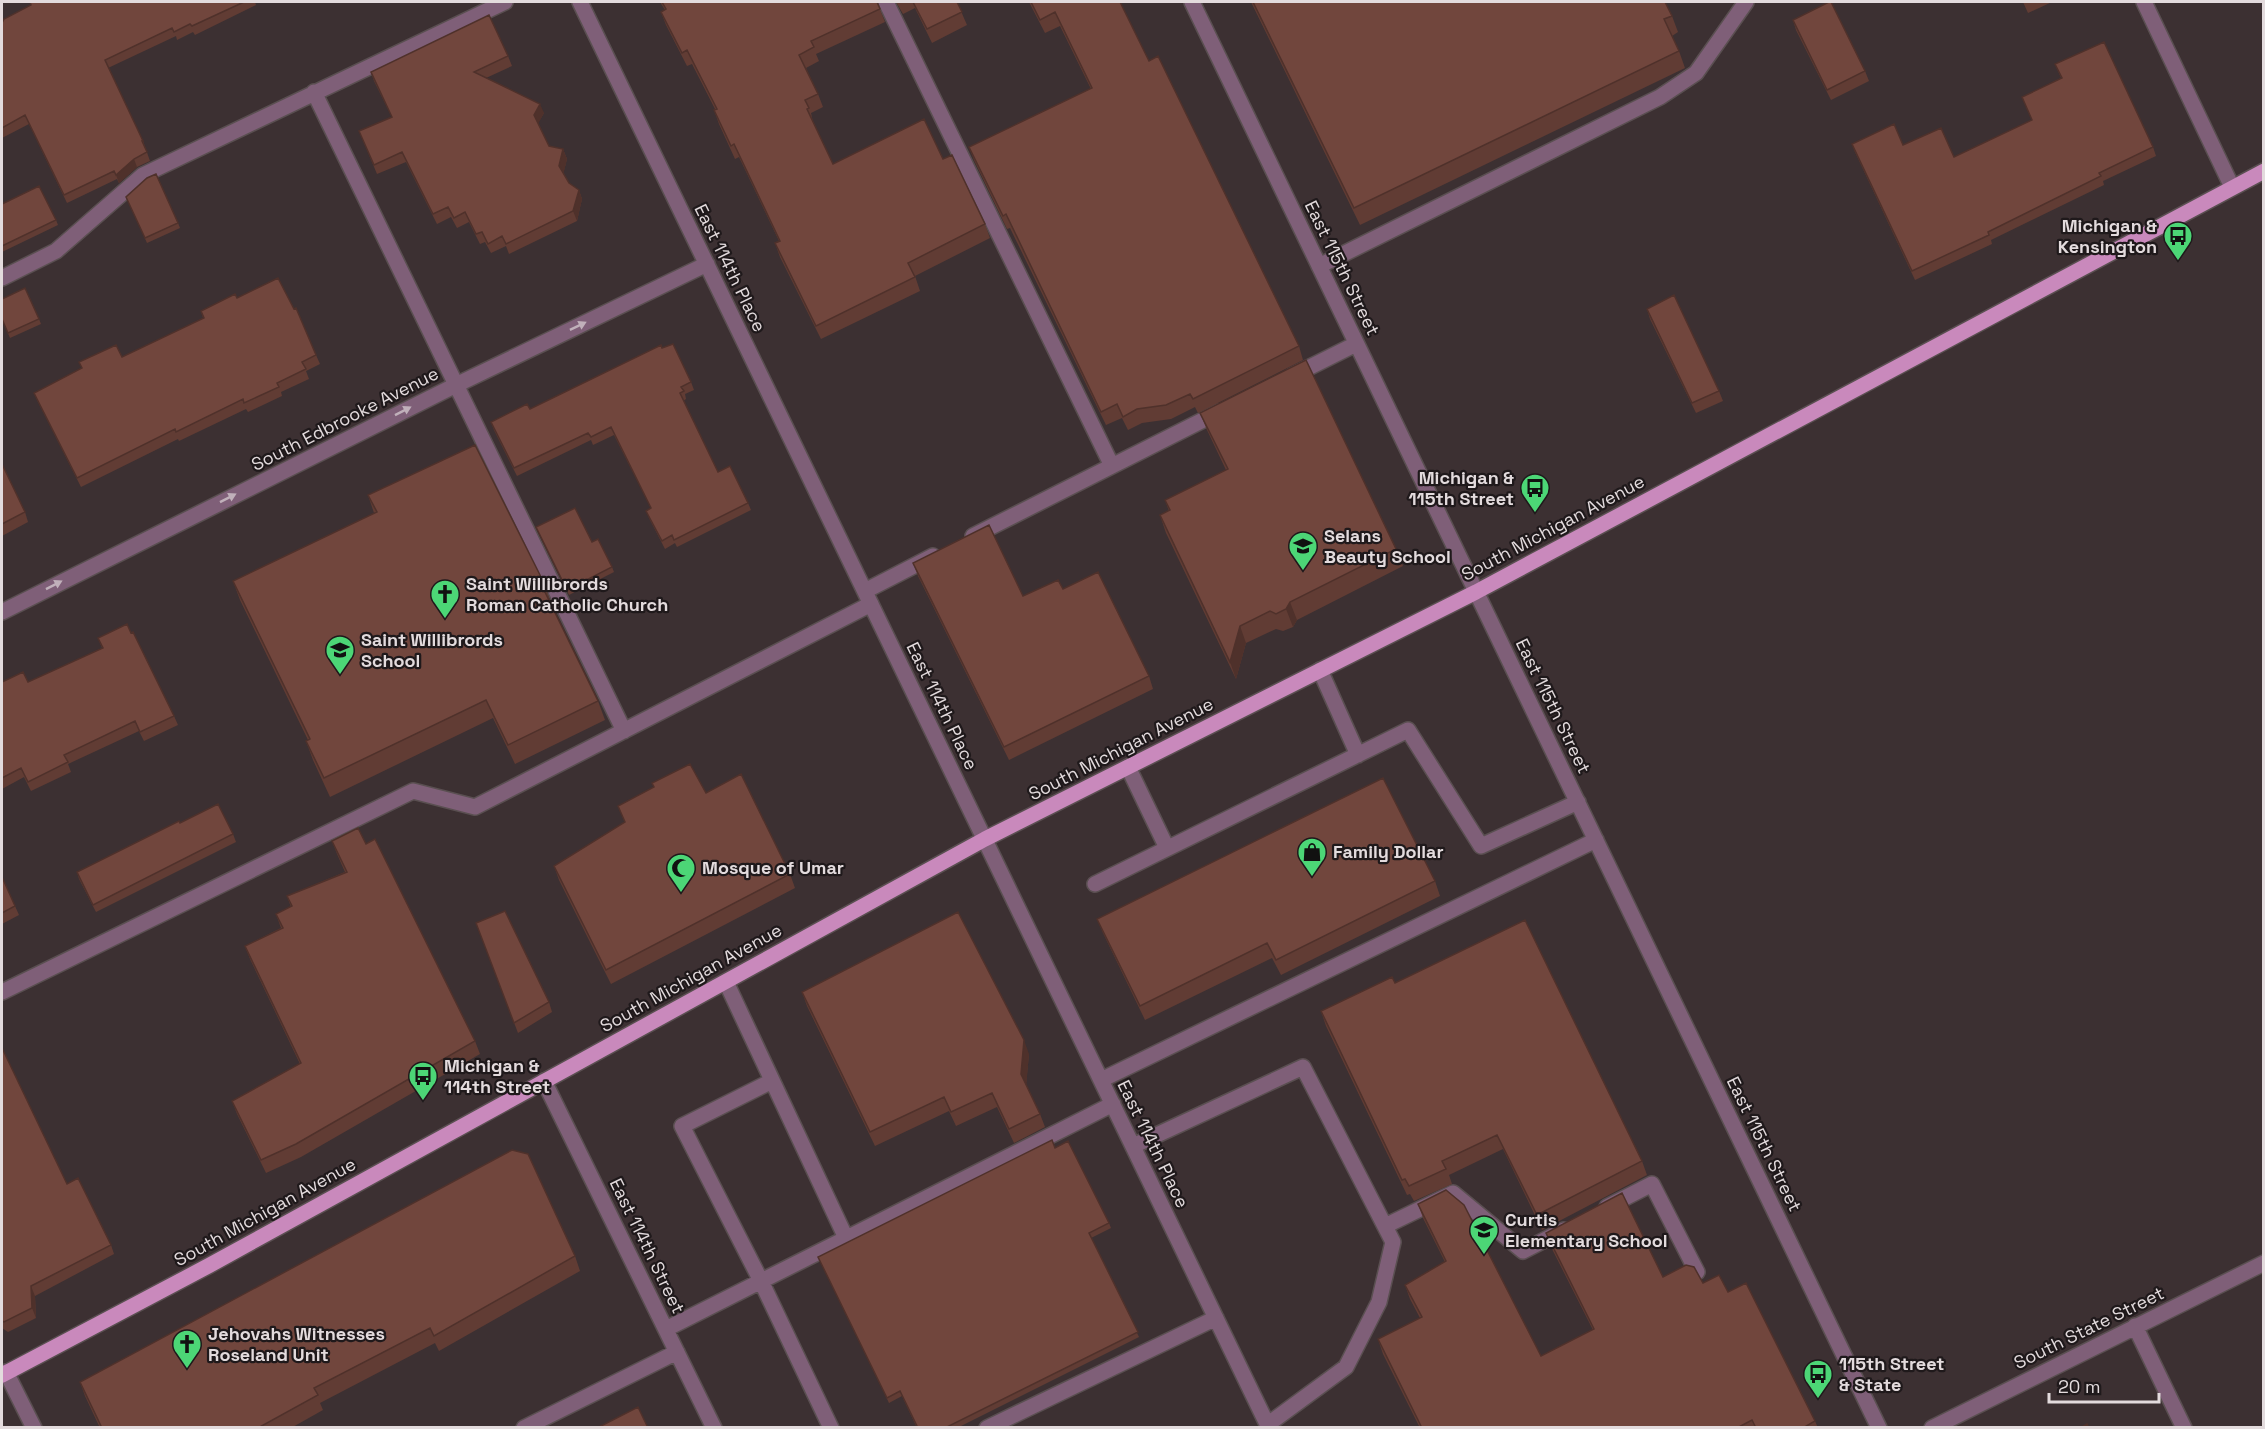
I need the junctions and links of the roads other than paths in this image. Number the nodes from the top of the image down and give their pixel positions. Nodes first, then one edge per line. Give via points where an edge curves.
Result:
1 (505, 2) edge
2 (580, 2) edge
3 (886, 2) edge
4 (1192, 2) edge
5 (1746, 2) edge
6 (2144, 2) edge
7 (314, 92) junction
8 (2264, 171) edge
9 (2232, 187) junction
10 (707, 264) junction
11 (1319, 266) junction
12 (2, 278) edge
13 (1356, 344) junction
14 (1278, 383) edge
15 (456, 385) junction
16 (1237, 403) edge
17 (1112, 465) junction
18 (1476, 591) junction
19 (868, 598) junction
20 (2, 612) edge
21 (1320, 670) junction
22 (624, 731) junction
23 (1358, 755) junction
24 (1128, 767) junction
25 (1578, 802) junction
26 (985, 840) junction
27 (1596, 840) junction
28 (1167, 848) junction
29 (1095, 884) dead end
30 (726, 982) junction
31 (2, 992) edge
32 (1101, 1080) junction
33 (544, 1081) junction
34 (772, 1081) junction
35 (1113, 1104) junction
36 (1133, 1146) junction
37 (1592, 1215) edge
38 (1572, 1226) edge
39 (1385, 1227) junction
40 (846, 1238) junction
41 (2264, 1263) edge
42 (1697, 1272) edge
43 (762, 1281) junction
44 (1216, 1318) junction
45 (2135, 1326) junction
46 (666, 1329) junction
47 (677, 1352) junction
48 (4, 1373) edge
49 (1268, 1426) edge
50 (991, 1427) edge
51 (34, 1428) edge
52 (524, 1428) edge
53 (714, 1428) edge
54 (831, 1428) edge
55 (1879, 1428) edge
56 (1932, 1428) edge
57 (2184, 1428) edge

1 - 7 street
2 - 10 street, East 114th Place
3 - 17 street
4 - 11 street, East 115th Street
5 - 11 street via 1696,73 1660,97
6 - 9 street
7 - 12 street via 143,175 56,251
7 - 15 street
8 - 9 main road, South Michigan Avenue
9 - 18 main road, South Michigan Avenue
15 -> 10 street, South Edbrooke Avenue
10 - 19 street, East 114th Place
11 - 13 street, East 115th Street
13 - 14 street
13 - 18 street, East 115th Street
20 -> 15 street, South Edbrooke Avenue
15 - 22 street
16 - 17 street
17 - 19 street via 950,548
18 - 21 main road, South Michigan Avenue
18 - 25 street, East 115th Street
19 - 22 street
19 - 26 street, East 114th Place
21 - 23 street
21 - 24 main road, South Michigan Avenue
22 - 31 street via 475,807 413,791
23 - 25 street via 1408,730 1481,846
23 - 28 street
24 - 26 main road, South Michigan Avenue
24 - 28 street
25 - 27 street, East 115th Street
26 - 30 main road, South Michigan Avenue
26 - 32 street, East 114th Place
27 - 32 street
27 - 55 street, East 115th Street
28 - 29 street
30 - 33 main road, South Michigan Avenue
30 - 34 street
32 - 35 street, East 114th Place
33 - 46 street, East 114th Street
33 - 48 main road, South Michigan Avenue
34 - 40 street
34 - 43 street via 682,1126
35 - 36 street, East 114th Place
35 - 40 street
36 - 39 street via 1303,1067
36 - 44 street, East 114th Place
37 - 42 street via 1652,1184
38 - 39 street via 1523,1251 1453,1193
39 - 49 street via 1393,1242 1379,1302 1346,1367
40 - 43 street
41 - 45 street, South State Street
43 - 46 street
43 - 54 street
44 - 49 street, East 114th Place
44 - 50 street
45 - 56 street, South State Street
45 - 57 street
46 - 47 street, East 114th Street
47 - 52 street
47 - 53 street, East 114th Street
48 - 51 street

